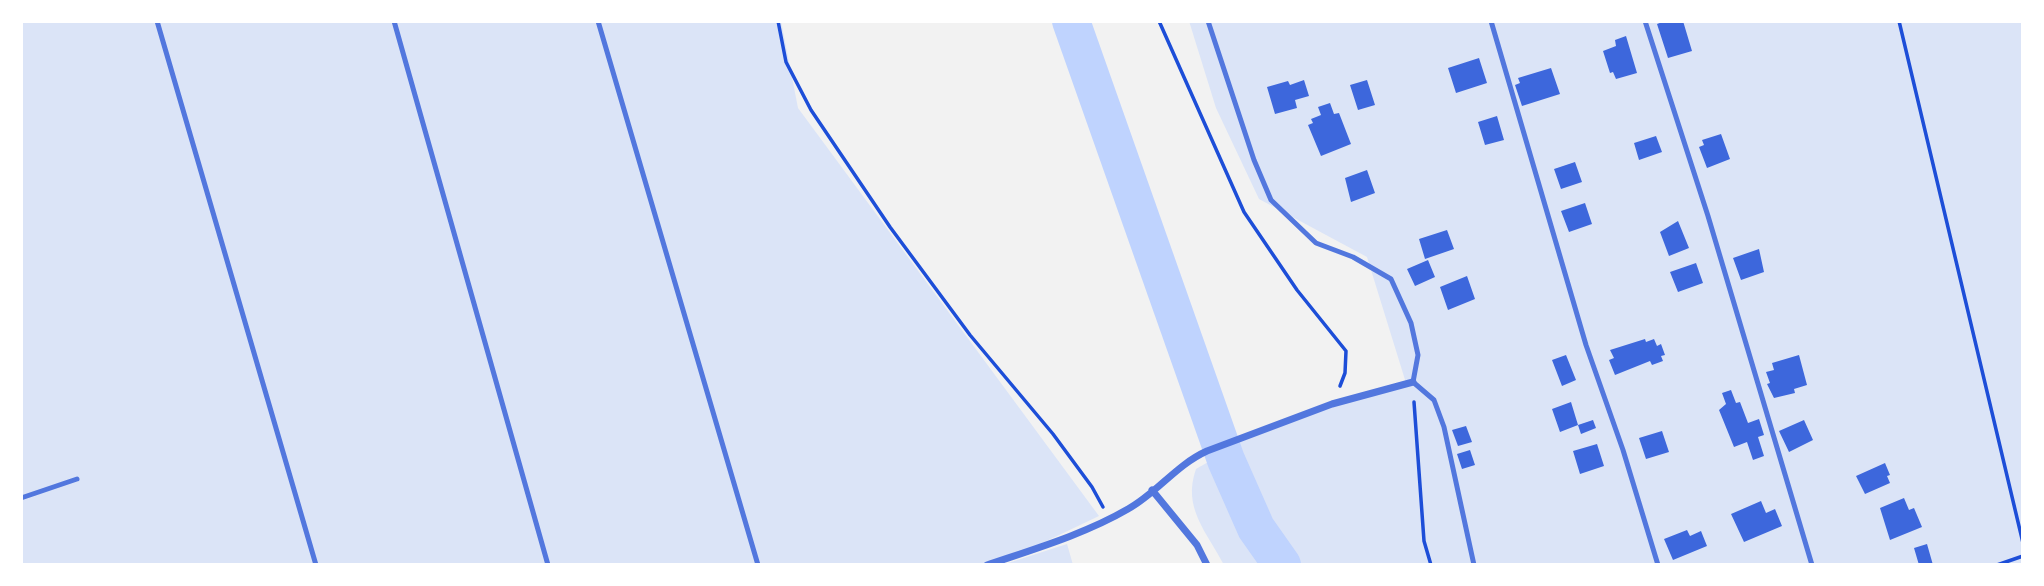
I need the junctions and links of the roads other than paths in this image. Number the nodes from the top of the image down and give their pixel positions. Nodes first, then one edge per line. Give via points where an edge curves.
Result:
1 (157, 21) edge
2 (394, 21) edge
3 (598, 21) edge
4 (1208, 21) edge
5 (1491, 21) edge
6 (1645, 21) edge
7 (1413, 382) junction
8 (77, 479) dead end
9 (1152, 490) junction
10 (21, 498) edge
11 (316, 565) edge
12 (548, 565) edge
13 (758, 565) edge
14 (987, 565) edge
15 (1207, 565) edge
16 (1474, 565) edge
17 (1658, 565) edge
18 (1812, 565) edge

1 - 11 lane
2 - 12 lane
3 - 13 lane
4 - 7 lane via 1271,200 1316,243 1391,279 1411,323 1419,355
5 - 17 lane via 1586,345
6 - 18 lane
7 - 9 street via 1332,404 1207,451 1187,460
7 - 16 lane via 1434,400 1444,427
8 - 10 lane
9 - 14 street via 1109,518
9 - 15 street via 1197,545

